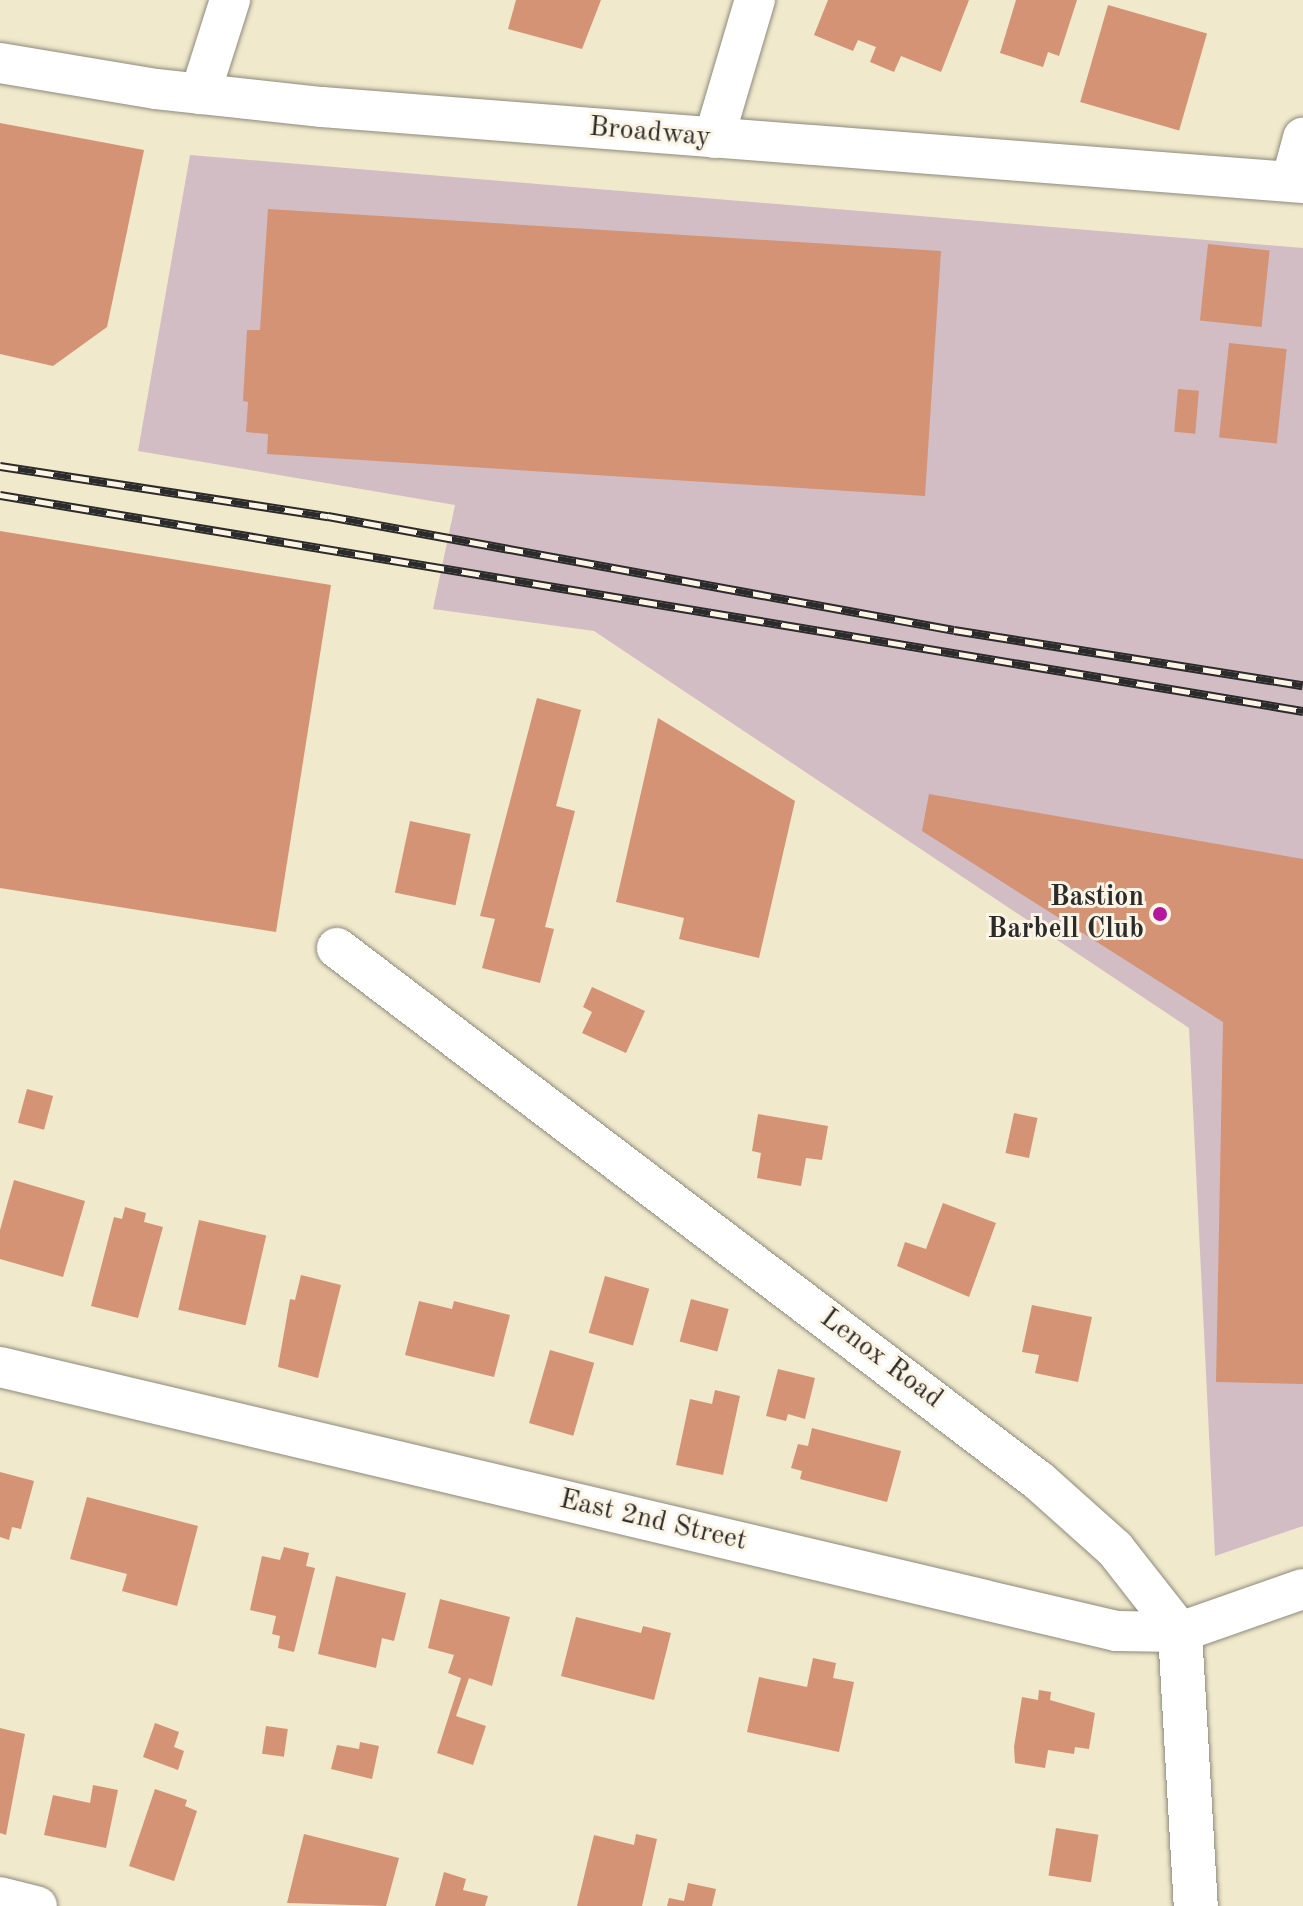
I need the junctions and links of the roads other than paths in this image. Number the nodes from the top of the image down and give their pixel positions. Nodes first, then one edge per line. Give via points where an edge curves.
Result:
1 (230, 0) edge
2 (755, 0) edge
3 (0, 63) edge
4 (200, 94) junction
5 (714, 138) junction
6 (1303, 138) edge
7 (1297, 183) edge
8 (337, 948) dead end
9 (0, 1367) edge
10 (1303, 1589) edge
11 (1180, 1632) junction
12 (0, 1897) edge
13 (37, 1906) edge
14 (1196, 1906) edge

1 - 4 street
2 - 5 street
3 - 4 street, Broadway
4 - 5 street, Broadway
5 - 7 street, Broadway
6 - 7 street
8 - 11 street, Lenox Road via 1039,1481 1115,1549
9 - 11 street, East 2nd Street via 1116,1631
10 - 11 street, East 2nd Street
11 - 14 street
12 - 13 street

